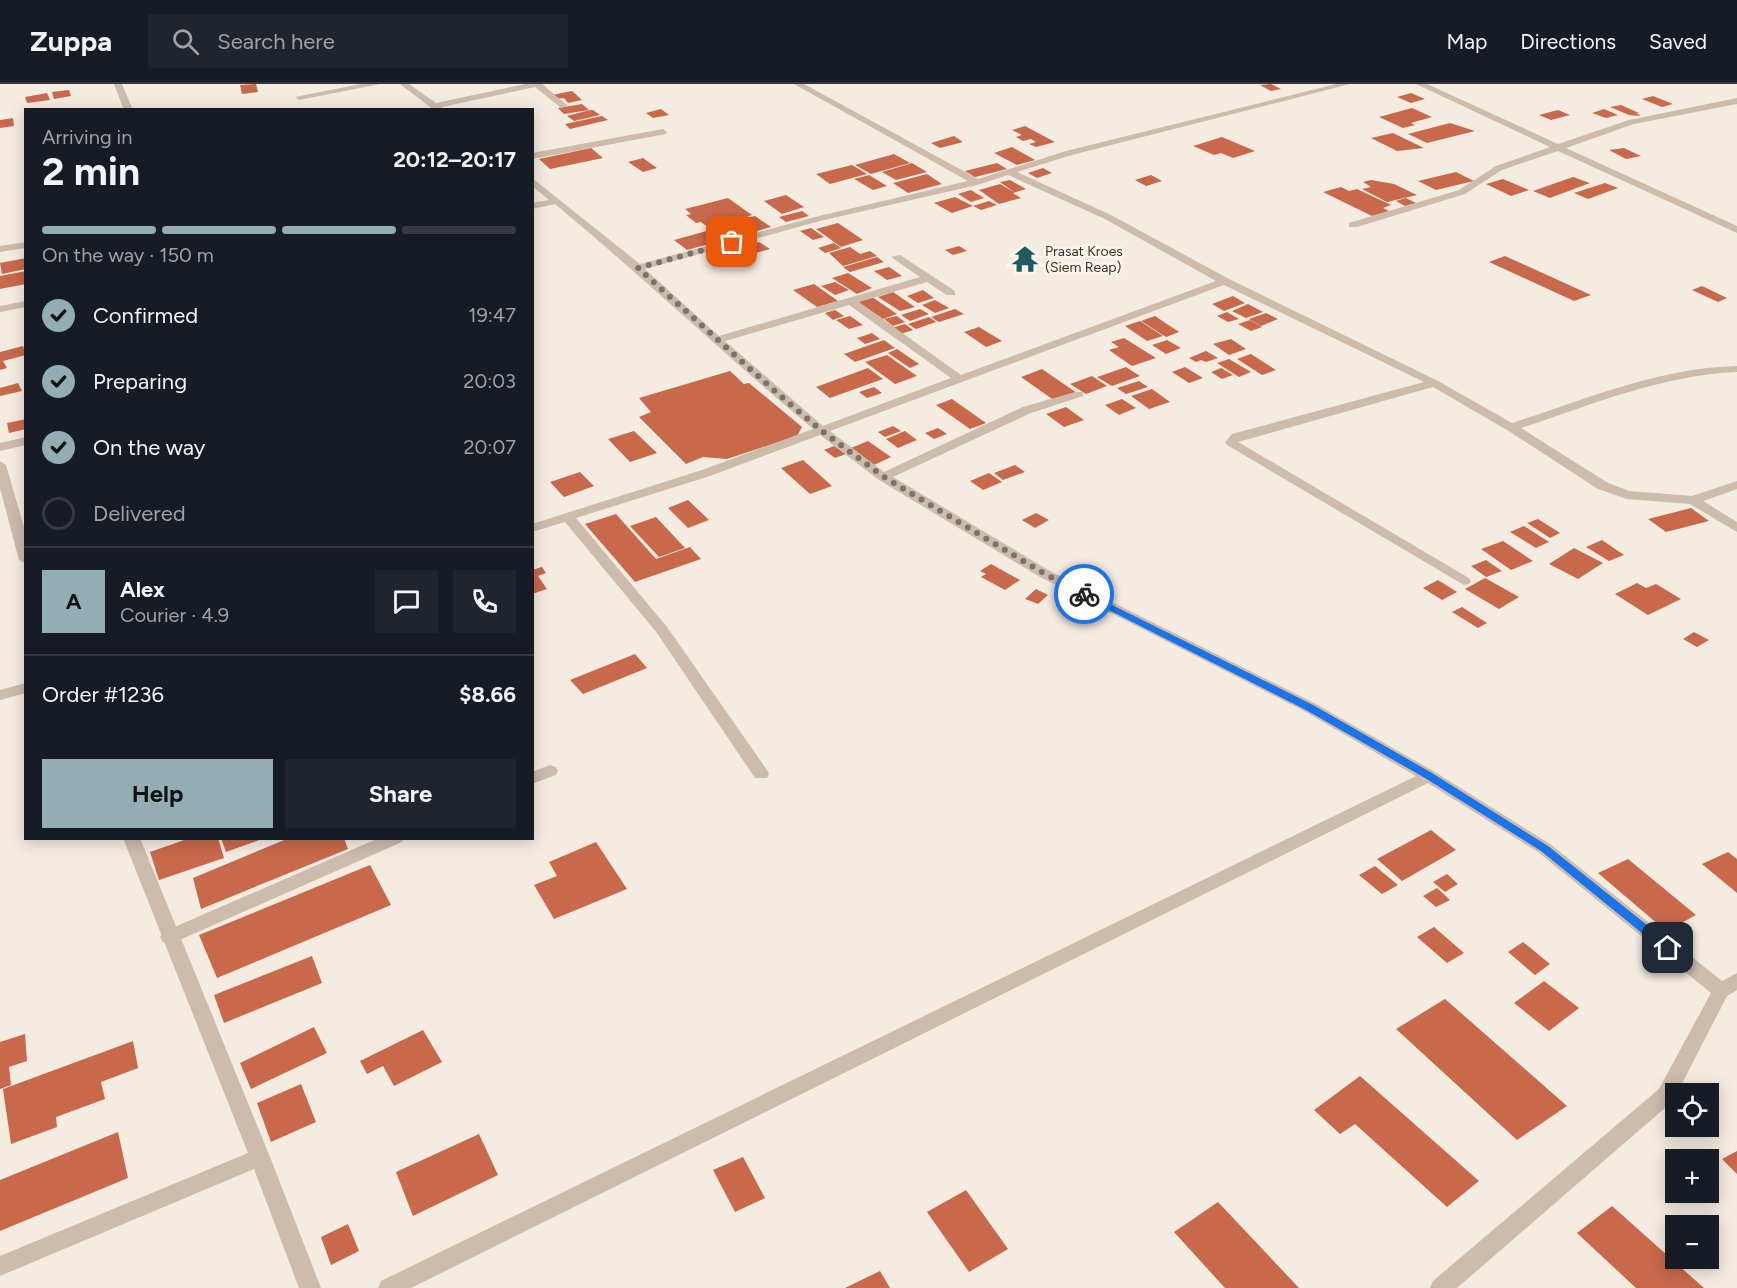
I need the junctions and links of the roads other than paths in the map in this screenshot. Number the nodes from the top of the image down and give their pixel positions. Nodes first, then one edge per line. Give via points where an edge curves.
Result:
1 (118, 84) edge
2 (376, 84) edge
3 (404, 84) edge
4 (537, 84) edge
5 (798, 84) edge
6 (1346, 84) edge
7 (1420, 84) edge
8 (299, 97) dead end
9 (1737, 101) edge
10 (564, 106) dead end
11 (128, 108) edge
12 (438, 108) edge
13 (663, 132) dead end
14 (1556, 148) junction
15 (534, 156) edge
16 (1009, 172) junction
17 (977, 182) junction
18 (534, 183) edge
19 (557, 201) junction
20 (534, 206) edge
21 (1353, 225) dead end
22 (1737, 230) edge
23 (24, 245) edge
24 (0, 249) edge
25 (896, 257) dead end
26 (638, 268) junction
27 (926, 279) junction
28 (1225, 281) junction
29 (951, 293) dead end
30 (851, 301) junction
31 (24, 304) edge
32 (0, 309) edge
33 (717, 340) junction
34 (1737, 369) edge
35 (960, 379) junction
36 (1434, 382) junction
37 (1078, 394) dead end
38 (1511, 427) junction
39 (822, 431) junction
40 (24, 441) edge
41 (0, 447) edge
42 (0, 465) edge
43 (884, 477) junction
44 (1737, 484) edge
45 (1693, 500) junction
46 (568, 517) junction
47 (534, 527) edge
48 (1737, 528) edge
49 (24, 553) edge
50 (1464, 581) dead end
51 (24, 688) edge
52 (0, 694) edge
53 (550, 771) dead end
54 (761, 774) dead end
55 (1429, 776) junction
56 (534, 778) edge
57 (132, 840) edge
58 (391, 840) edge
59 (169, 937) junction
60 (1729, 986) edge
61 (260, 1157) junction
62 (0, 1266) edge
63 (310, 1288) edge
64 (389, 1288) edge
65 (1442, 1288) edge

1 - 11 street
2 - 8 street
3 - 12 street
4 - 10 street
4 - 12 street
5 - 17 street
6 - 16 street via 1069,153
7 - 14 street
9 - 14 street via 1632,122
13 - 15 street
14 - 21 street via 1499,168 1462,192
14 - 22 street
16 - 17 street
16 - 28 street via 1108,217
17 - 26 street
18 - 19 street
19 - 20 street
19 - 26 street
23 - 24 street
25 - 27 street
26 - 33 street
27 - 29 street
27 - 30 street
28 - 35 street
28 - 36 street
30 - 33 street
30 - 35 street
31 - 32 street
33 - 39 street
34 - 38 street via 1668,377
35 - 39 street
36 - 38 street
36 - 50 street via 1236,437 1231,442
37 - 43 street via 1027,410
38 - 45 street via 1603,486 1627,495
39 - 43 street
39 - 46 street
40 - 41 street
42 - 49 street
43 - 55 street via 1045,574 1310,708
44 - 45 street
45 - 48 street
46 - 47 street
46 - 54 street via 662,630
51 - 52 street
53 - 56 street
55 - 60 street via 1544,848
55 - 64 street
57 - 59 street
58 - 59 street
59 - 61 street
60 - 65 street via 1666,1095
61 - 62 street
61 - 63 street

